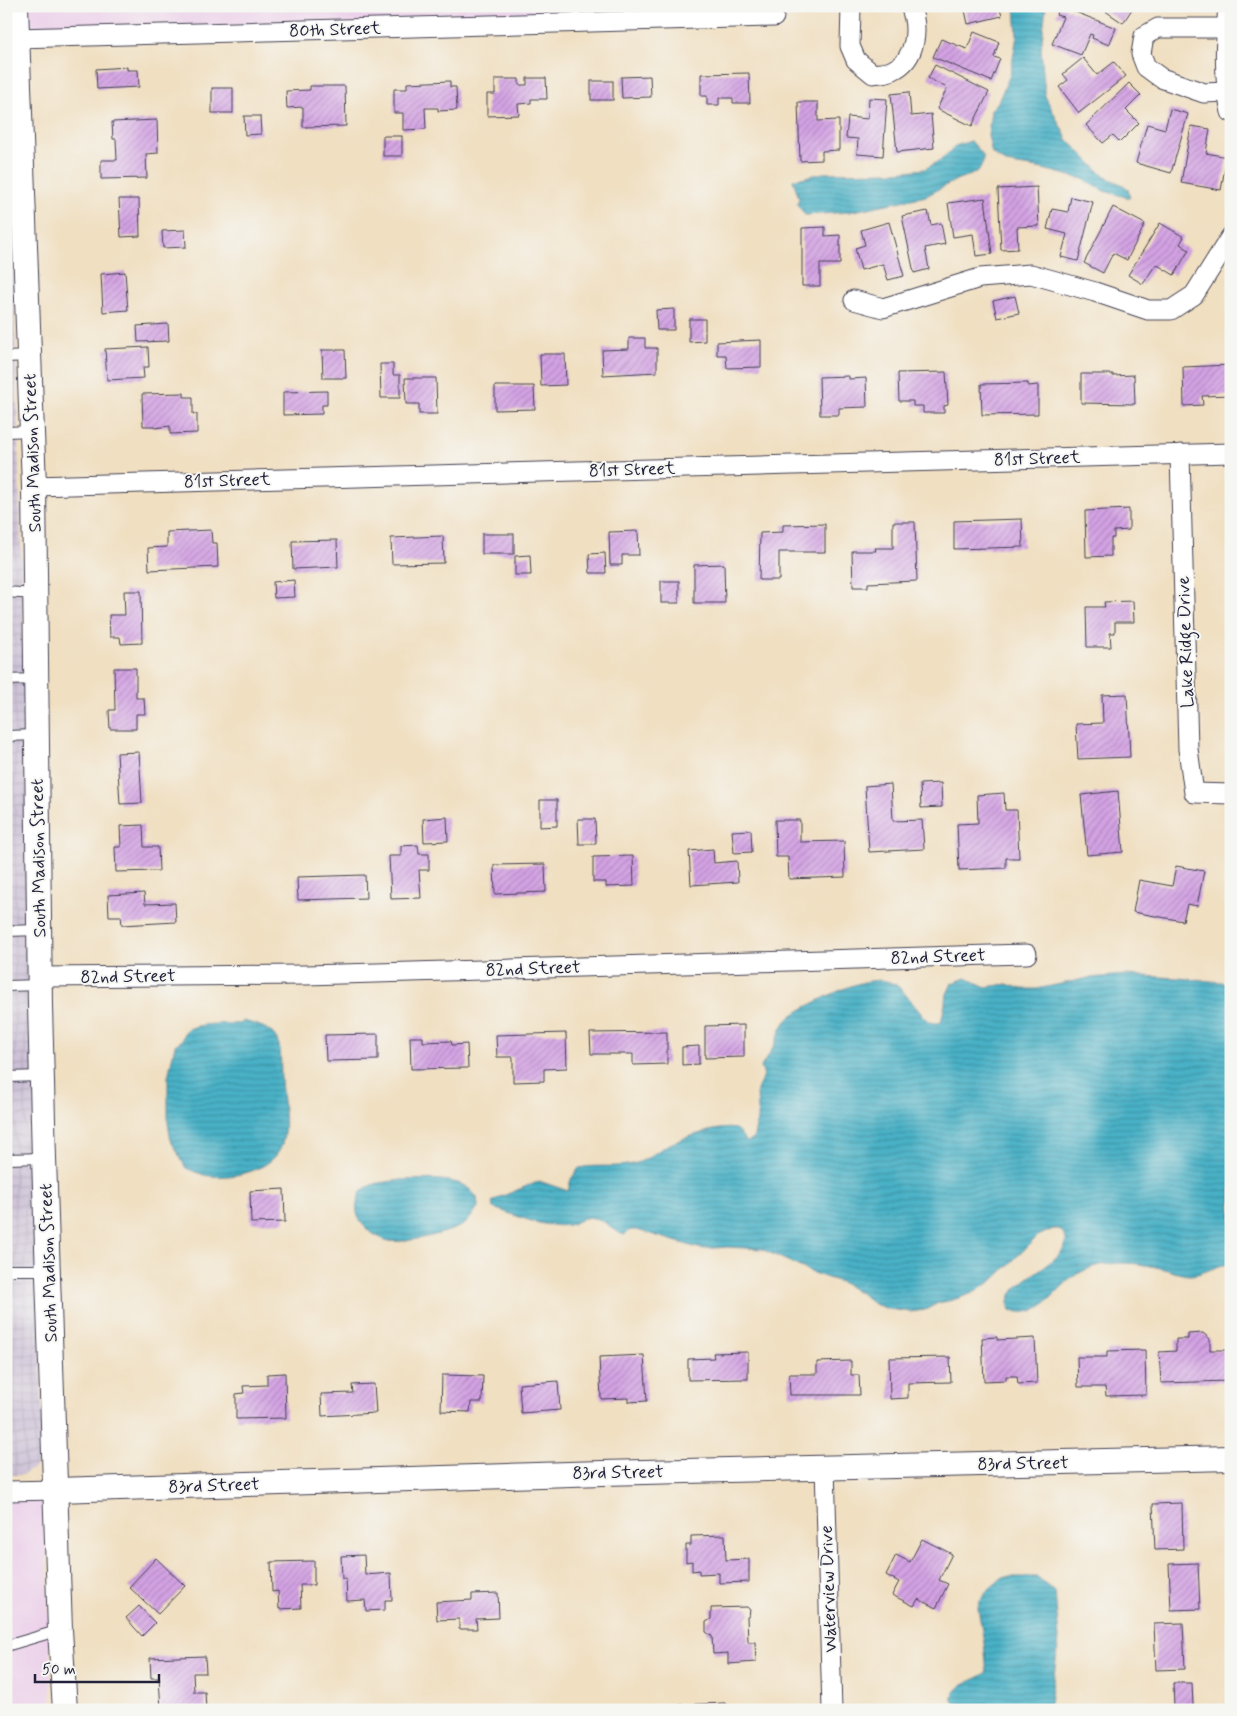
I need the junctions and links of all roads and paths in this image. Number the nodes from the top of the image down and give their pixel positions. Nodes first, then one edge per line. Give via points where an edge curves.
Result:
1 (16, 6) edge
2 (851, 6) edge
3 (910, 6) edge
4 (1228, 6) edge
5 (774, 17) dead end
6 (1226, 28) junction
7 (17, 38) junction
8 (12, 92) edge
9 (1226, 92) junction
10 (1231, 112) edge
11 (15, 223) edge
12 (1231, 236) edge
13 (854, 300) dead end
14 (17, 356) edge
15 (32, 431) junction
16 (6, 432) edge
17 (1231, 453) edge
18 (1180, 454) junction
19 (34, 486) junction
20 (6, 592) edge
21 (35, 594) junction
22 (36, 679) junction
23 (6, 680) edge
24 (37, 735) junction
25 (6, 736) edge
26 (1231, 794) edge
27 (39, 930) junction
28 (6, 931) edge
29 (1027, 954) dead end
30 (40, 981) junction
31 (6, 986) edge
32 (42, 1076) junction
33 (6, 1077) edge
34 (44, 1158) junction
35 (6, 1159) edge
36 (6, 1270) edge
37 (48, 1270) junction
38 (1231, 1458) edge
39 (825, 1468) junction
40 (56, 1490) junction
41 (6, 1491) edge
42 (60, 1630) junction
43 (6, 1646) edge
44 (64, 1710) edge
45 (832, 1710) edge

1 - 7 street, South Madison Street
2 - 3 street via 850,46 856,60 873,74 893,71 907,59 916,40
4 - 6 street
5 - 7 street, 80th Street
6 - 9 street
6 - 9 street via 1158,28 1144,36 1141,54 1146,67 1160,78 1204,93
7 - 8 street, South Madison Street
8 - 11 street, South Madison Street
9 - 10 street
11 - 14 street, South Madison Street
12 - 13 street via 1194,296 1171,310 1148,310 1030,274 980,278 883,308
14 - 15 street, South Madison Street
15 - 16 lane
15 - 19 street, South Madison Street
17 - 18 street, 81st Street
18 - 19 street, 81st Street
18 - 26 street, Lake Ridge Drive via 1188,749 1194,793
19 - 21 street, South Madison Street
20 - 21 lane
21 - 22 street, South Madison Street
22 - 23 lane
22 - 24 street, South Madison Street
24 - 25 lane
24 - 27 street, South Madison Street
27 - 28 lane
27 - 30 street, South Madison Street
29 - 30 street, 82nd Street
30 - 31 lane
30 - 32 street, South Madison Street
32 - 33 lane
32 - 34 street, South Madison Street
34 - 35 lane
34 - 37 street, South Madison Street
36 - 37 lane
37 - 40 street, South Madison Street
38 - 39 street, 83rd Street
39 - 40 street, 83rd Street
39 - 45 street, Waterview Drive
40 - 41 street, 83rd Street
40 - 42 street, South Madison Street
42 - 43 lane
42 - 44 street, South Madison Street

